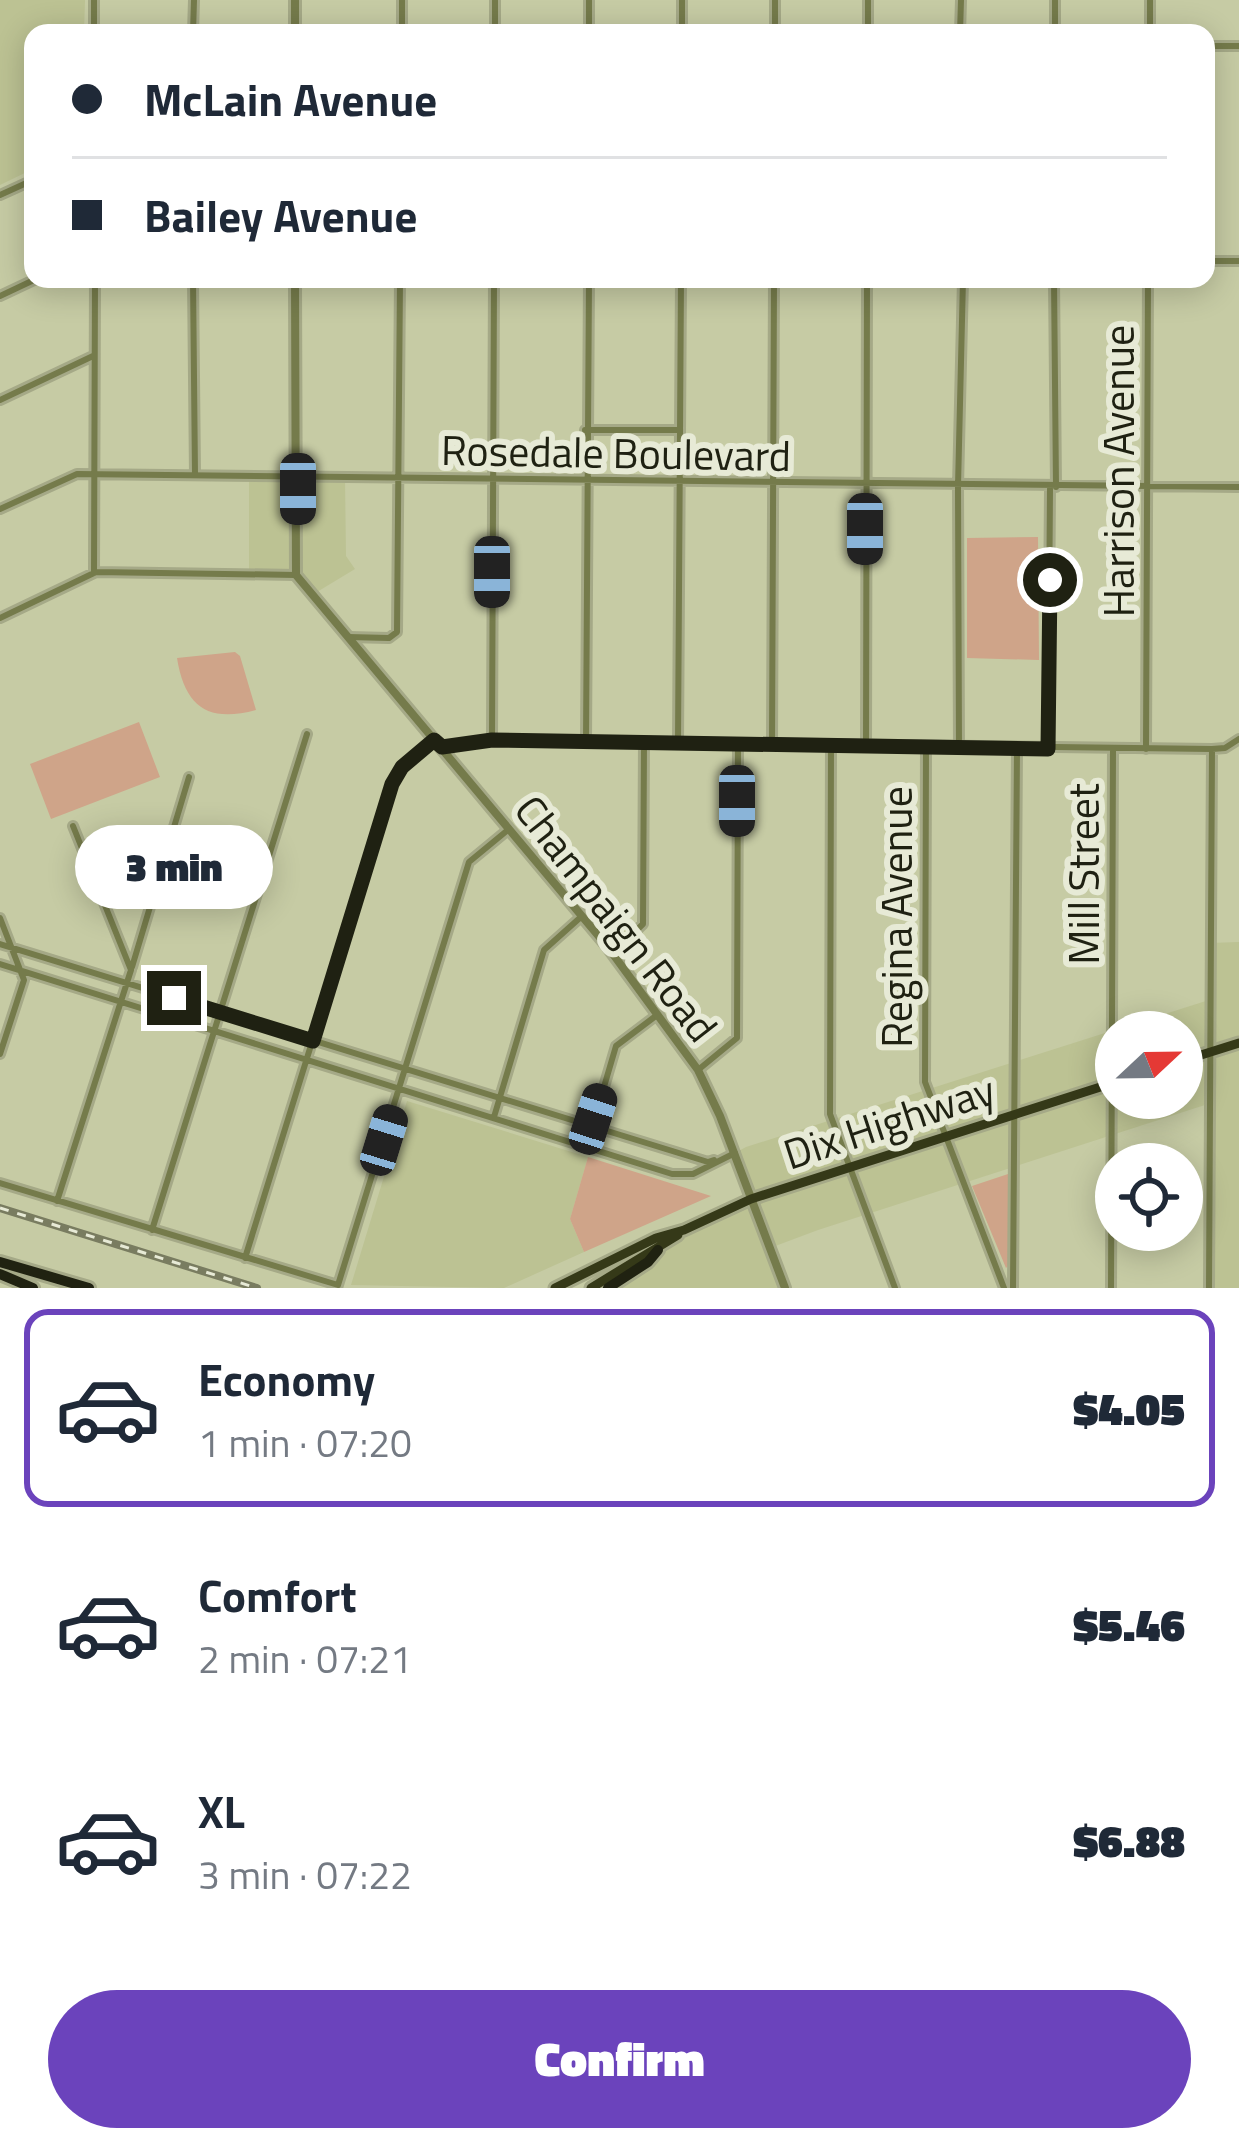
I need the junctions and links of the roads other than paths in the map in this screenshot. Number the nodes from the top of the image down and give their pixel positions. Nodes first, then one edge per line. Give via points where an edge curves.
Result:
1 (94, 288) edge
2 (194, 288) edge
3 (295, 288) edge
4 (400, 288) edge
5 (494, 288) edge
6 (589, 288) edge
7 (681, 288) edge
8 (774, 288) edge
9 (867, 288) edge
10 (963, 288) edge
11 (1054, 288) edge
12 (1148, 288) edge
13 (93, 356) junction
14 (0, 400) edge
15 (585, 430) junction
16 (679, 430) junction
17 (95, 474) junction
18 (195, 475) junction
19 (297, 477) junction
20 (399, 479) junction
21 (492, 480) junction
22 (586, 481) junction
23 (679, 483) junction
24 (772, 484) junction
25 (865, 485) junction
26 (958, 486) junction
27 (1053, 487) junction
28 (1148, 487) junction
29 (1239, 487) edge
30 (0, 509) edge
31 (94, 573) junction
32 (296, 575) junction
33 (0, 618) edge
34 (348, 637) junction
35 (1147, 663) joint
36 (307, 734) dead end
37 (1239, 739) edge
38 (492, 740) junction
39 (586, 742) junction
40 (644, 742) junction
41 (438, 744) junction
42 (678, 744) junction
43 (738, 744) junction
44 (772, 745) junction
45 (831, 746) junction
46 (866, 746) junction
47 (959, 747) junction
48 (926, 748) junction
49 (1212, 748) junction
50 (1017, 749) junction
51 (1048, 749) junction
52 (1113, 749) junction
53 (1146, 749) junction
54 (189, 777) dead end
55 (73, 826) dead end
56 (510, 828) junction
57 (582, 916) junction
58 (0, 918) edge
59 (0, 944) edge
60 (12, 946) junction
61 (613, 953) junction
62 (0, 964) edge
63 (131, 970) junction
64 (22, 971) junction
65 (126, 983) junction
66 (119, 1001) junction
67 (1113, 1011) edge
68 (221, 1013) junction
69 (658, 1015) junction
70 (215, 1031) junction
71 (313, 1041) junction
72 (1239, 1043) edge
73 (1209, 1052) junction
74 (0, 1054) edge
75 (1203, 1054) edge
76 (307, 1059) junction
77 (405, 1070) junction
78 (698, 1070) junction
79 (400, 1088) junction
80 (1095, 1088) edge
81 (499, 1098) junction
82 (1015, 1115) junction
83 (494, 1117) junction
84 (1113, 1119) edge
85 (591, 1127) junction
86 (944, 1136) junction
87 (586, 1148) junction
88 (735, 1154) junction
89 (848, 1166) junction
90 (0, 1183) edge
91 (752, 1199) junction
92 (57, 1201) junction
93 (152, 1230) junction
94 (684, 1230) junction
95 (658, 1250) junction
96 (245, 1258) junction
97 (0, 1262) edge
98 (0, 1274) edge
99 (33, 1288) edge
100 (89, 1288) edge
101 (555, 1288) edge
102 (591, 1288) edge
103 (608, 1288) edge
104 (785, 1288) edge
105 (895, 1288) edge
106 (1004, 1288) edge
107 (1013, 1288) edge
108 (1111, 1288) edge
109 (1209, 1288) edge

1 - 13 street
2 - 18 street
3 - 19 street
4 - 20 street
5 - 21 street
6 - 15 street
7 - 16 street
8 - 24 street
9 - 25 street
10 - 26 street, Regina Avenue
11 - 27 street
12 - 28 street, Harrison Avenue
13 - 14 street
13 - 17 street
15 - 16 street
15 - 22 street
16 - 23 street
17 - 18 street, Rosedale Boulevard
17 - 30 street, Rosedale Boulevard via 70,475
17 - 31 street
18 - 19 street, Rosedale Boulevard
19 - 20 street, Rosedale Boulevard
19 - 32 street
20 - 21 street, Rosedale Boulevard
20 - 34 street via 397,632
21 - 22 street, Rosedale Boulevard
21 - 38 street
22 - 23 street, Rosedale Boulevard
22 - 39 street
23 - 24 street, Rosedale Boulevard
23 - 42 street
24 - 25 street, Rosedale Boulevard
24 - 44 street
25 - 26 street, Rosedale Boulevard
25 - 46 street
26 - 27 street, Rosedale Boulevard
26 - 47 street, Regina Avenue
27 - 28 street, Rosedale Boulevard
27 - 51 street
28 - 29 street, Rosedale Boulevard
28 - 35 street, Harrison Avenue
31 - 32 street
31 - 33 street
32 - 34 street, Champaign Road
34 - 41 street, Champaign Road
35 - 53 street, Mill Street
36 - 68 street
37 - 49 street
38 - 39 street
38 - 41 street
39 - 40 street
40 - 42 street
40 - 61 street via 643,924
41 - 56 street, Champaign Road
41 - 71 street via 402,767 392,784
42 - 43 street
43 - 44 street
43 - 78 street via 736,1038
44 - 45 street
45 - 46 street
45 - 89 street via 830,1114
46 - 48 street
47 - 48 street
47 - 50 street
48 - 86 street, Regina Avenue via 925,1082
49 - 53 street
49 - 73 street
50 - 51 street
50 - 82 street
51 - 52 street
52 - 53 street
52 - 67 street, Mill Street
54 - 63 street
55 - 63 street
56 - 57 street, Champaign Road
56 - 77 street via 469,862
57 - 61 street, Champaign Road
57 - 81 street via 544,950
58 - 60 street
59 - 60 street
60 - 64 street
60 - 65 street
61 - 69 street, Champaign Road
62 - 64 street
63 - 65 street
64 - 66 street
64 - 74 street
65 - 66 street
65 - 68 street
66 - 70 street
66 - 92 street
68 - 70 street
68 - 71 street
69 - 78 street, Champaign Road
69 - 85 street via 616,1046
70 - 76 street
70 - 93 street
71 - 76 street
71 - 77 street
72 - 73 main road
73 - 75 main road
73 - 109 street
76 - 79 street
76 - 96 street
77 - 79 street
77 - 81 street
78 - 88 street, Champaign Road
79 - 83 street
79 - 96 street via 338,1285
80 - 82 main road, Dix Highway
81 - 83 street
81 - 85 street
82 - 86 main road, Dix Highway
82 - 107 street
83 - 87 street
84 - 108 street, Mill Street
85 - 87 street
85 - 88 street via 708,1162
86 - 89 main road, Dix Highway
86 - 106 street, Regina Avenue
87 - 88 street via 680,1175
88 - 91 street, Champaign Road
89 - 91 main road, Dix Highway
89 - 105 street
90 - 92 street
91 - 94 main road, Dix Highway
91 - 104 street, Champaign Road
92 - 93 street
93 - 96 street
94 - 95 main road, Dix Highway
94 - 101 main road, Dix Highway
95 - 102 main road, Dix Highway
95 - 103 highway
97 - 100 highway
98 - 99 highway

